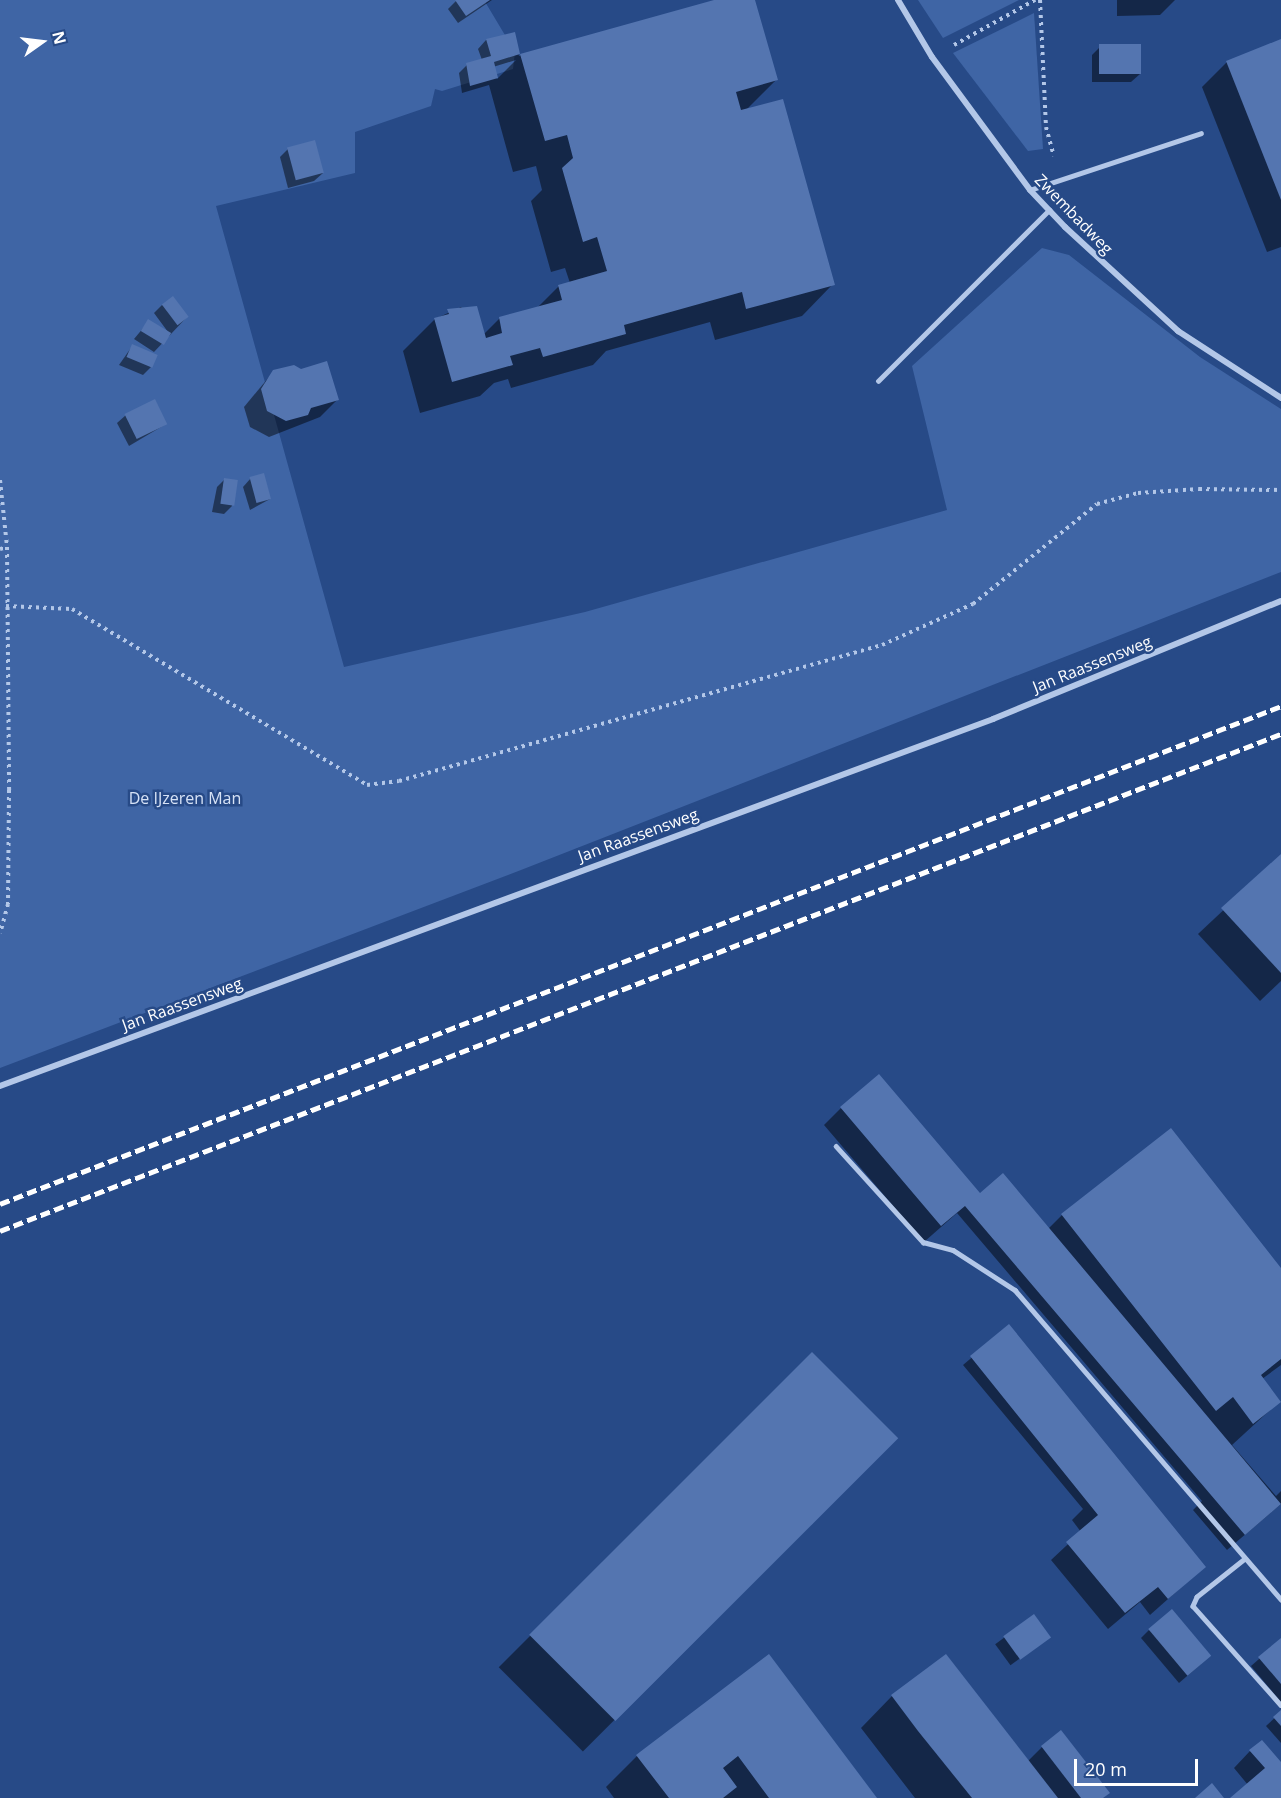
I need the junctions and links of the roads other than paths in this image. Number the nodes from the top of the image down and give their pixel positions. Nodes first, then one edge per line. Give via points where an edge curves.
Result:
1 (898, 0) edge
2 (1201, 133) dead end
3 (1030, 190) junction
4 (1049, 210) junction
5 (879, 381) dead end
6 (1281, 398) edge
7 (1281, 601) edge
8 (0, 1086) edge
9 (836, 1146) dead end
10 (1245, 1559) junction
11 (1281, 1599) edge
12 (1281, 1705) edge

1 - 3 street, Zwembadweg via 932,57
2 - 3 lane
3 - 4 street, Zwembadweg
4 - 5 lane
4 - 6 street, Zwembadweg via 1178,331
7 - 8 street, Jan Raassensweg via 993,719
9 - 10 lane via 922,1242 952,1250 1015,1290
10 - 11 lane
10 - 12 lane via 1197,1596 1193,1606

